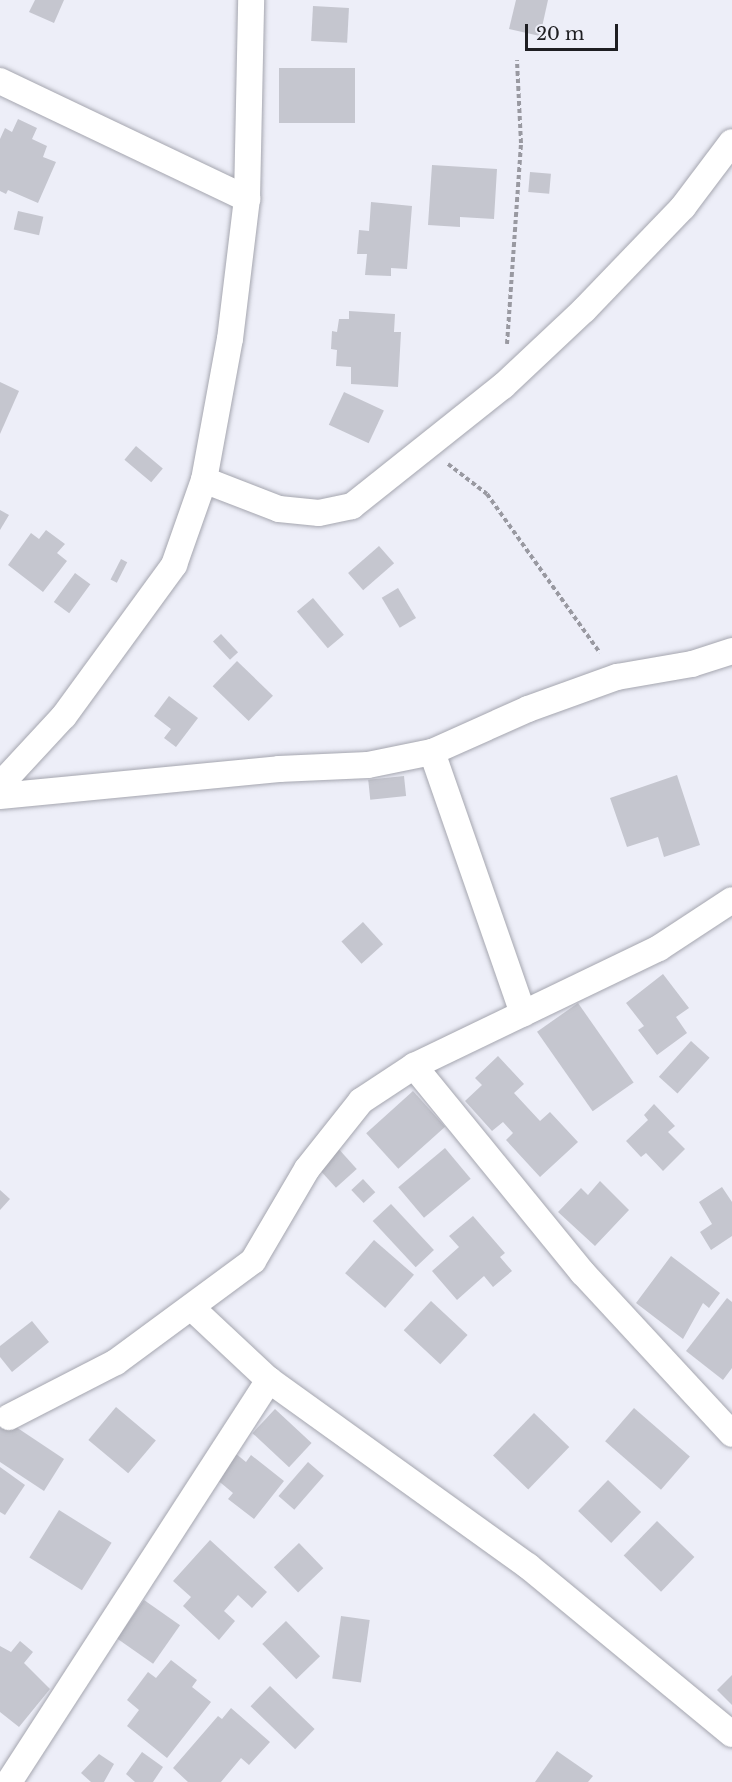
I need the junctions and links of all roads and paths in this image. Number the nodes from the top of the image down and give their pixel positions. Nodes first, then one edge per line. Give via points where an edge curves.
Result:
1 (251, 0) edge
2 (517, 60) dead end
3 (0, 81) edge
4 (732, 142) edge
5 (247, 199) junction
6 (503, 386) junction
7 (424, 446) junction
8 (204, 480) junction
9 (732, 651) edge
10 (617, 677) junction
11 (432, 752) junction
12 (0, 785) edge
13 (0, 796) edge
14 (732, 900) edge
15 (523, 1014) junction
16 (414, 1066) junction
17 (193, 1309) junction
18 (268, 1380) junction
19 (9, 1417) dead end
20 (732, 1434) edge
21 (732, 1734) edge
22 (9, 1782) edge

1 - 5 street
2 - 6 path via 521,143
3 - 5 street
4 - 6 street via 683,207
5 - 8 street via 230,339
6 - 7 street
7 - 8 street via 352,506 319,513 279,509
7 - 10 path via 487,494
8 - 12 street via 174,565 64,716
9 - 10 street via 692,664
10 - 11 street via 528,709
11 - 13 street via 368,765 279,769
11 - 15 street
14 - 15 street via 658,948
15 - 16 street
16 - 17 street via 361,1101 307,1169 253,1261
16 - 20 street via 583,1273
17 - 18 street
17 - 19 street via 116,1362
18 - 21 street via 528,1566
18 - 22 street

